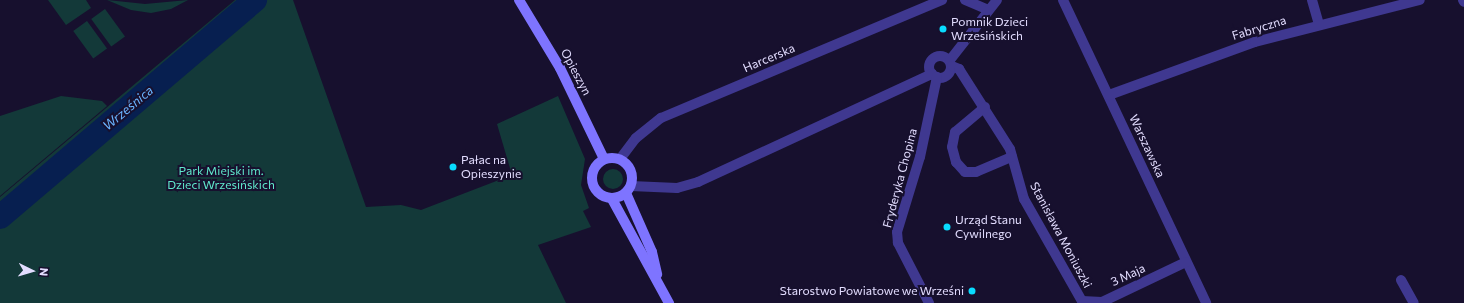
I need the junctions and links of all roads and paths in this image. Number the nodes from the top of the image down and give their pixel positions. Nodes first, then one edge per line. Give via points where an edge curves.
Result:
1 (519, 0) edge
2 (942, 0) edge
3 (965, 0) edge
4 (997, 0) edge
5 (1063, 0) edge
6 (1312, 0) edge
7 (1420, 0) edge
8 (988, 10) junction
9 (1319, 24) junction
10 (951, 63) junction
11 (934, 76) junction
12 (1109, 95) junction
13 (985, 107) junction
14 (1012, 157) junction
15 (604, 159) junction
16 (620, 159) junction
17 (629, 189) junction
18 (612, 199) junction
19 (1186, 262) junction
20 (1401, 280) dead end
21 (659, 282) junction
22 (1081, 302) edge
23 (669, 303) edge
24 (929, 303) edge
25 (1206, 303) edge
26 (1414, 303) edge

1 - 15 street, Opieszyn via 560,68
2 - 16 street, Harcerska via 661,118 636,138
3 - 8 street
4 - 8 street
5 - 12 street, Warszawska
6 - 9 street
7 - 9 street, Fabryczna
8 - 10 street
9 - 12 street, Fabryczna via 1255,42
10 - 11 street via 947,76
10 - 11 street via 943,56 935,57 929,67
10 - 13 street, Stanisława Moniuszki via 959,69
11 - 17 street via 698,182 677,188
11 - 24 street, Fryderyka Chopina via 920,157 897,232 898,243
12 - 19 street, Warszawska
13 - 14 street, Stanisława Moniuszki via 1010,149
13 - 14 street via 955,132 952,147 956,162 965,172 976,172
14 - 22 street, Stanisława Moniuszki via 1024,199
15 - 16 street
15 - 18 street via 593,170 592,182 597,193
16 - 17 street via 631,170
17 - 18 street
17 - 21 street via 652,252
18 - 21 street
19 - 22 street, 3 Maja via 1102,302
19 - 25 street, Warszawska
20 - 26 street
21 - 23 street

